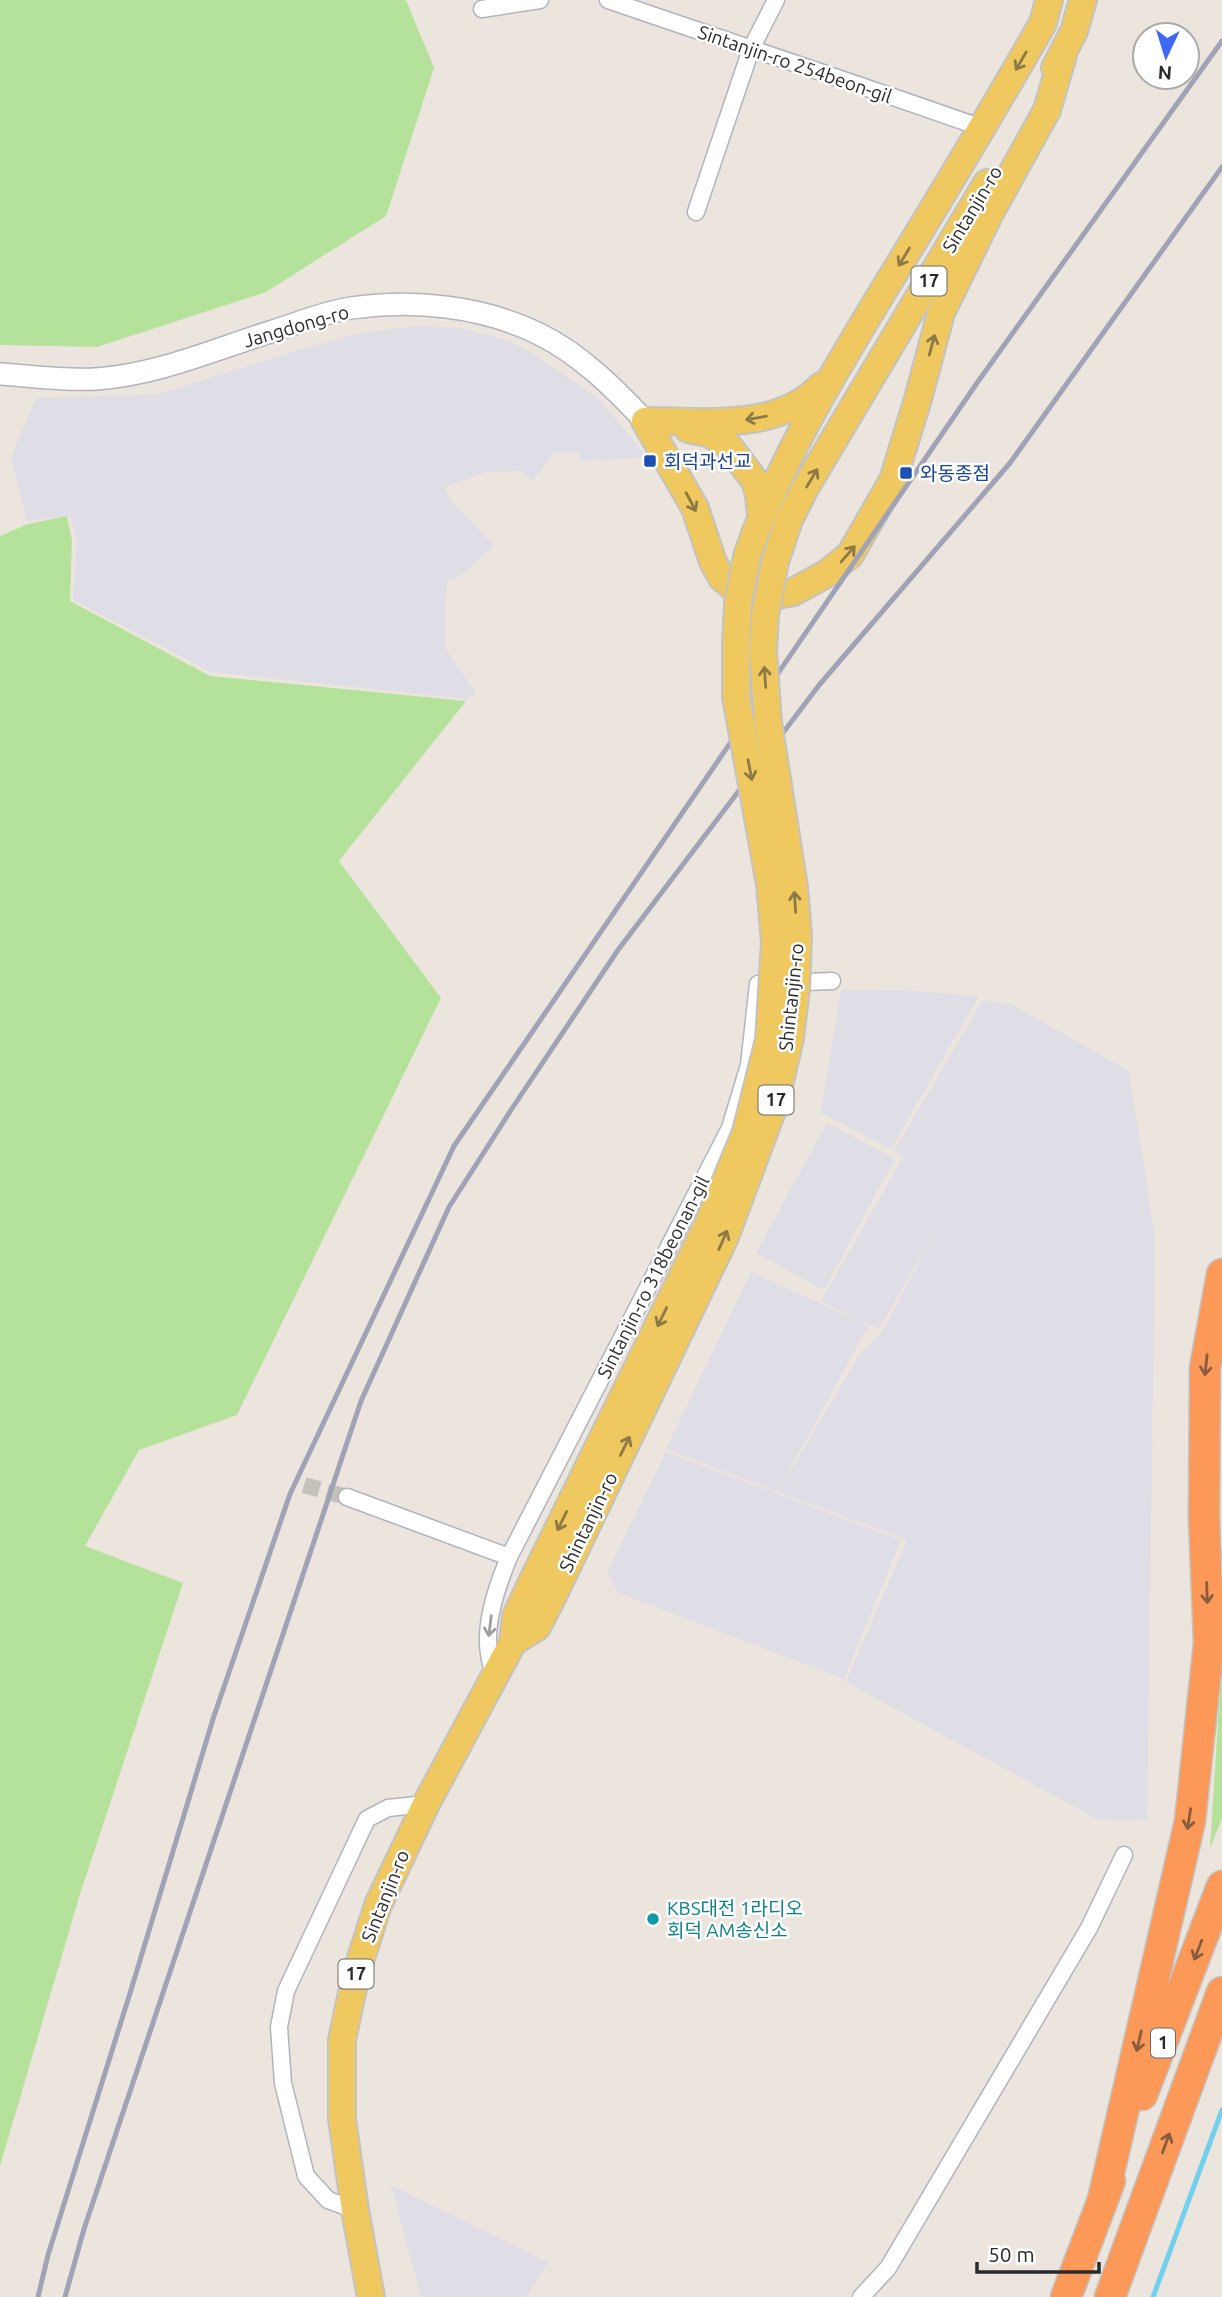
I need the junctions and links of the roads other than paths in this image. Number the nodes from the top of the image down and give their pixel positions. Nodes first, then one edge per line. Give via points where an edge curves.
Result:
1 (540, 0) edge
2 (608, 0) edge
3 (776, 0) edge
4 (1049, 0) edge
5 (1083, 0) edge
6 (482, 9) dead end
7 (751, 49) junction
8 (1063, 54) junction
9 (982, 128) junction
10 (696, 212) dead end
11 (834, 372) junction
12 (0, 374) edge
13 (645, 421) junction
14 (761, 515) junction
15 (747, 556) joint
16 (775, 562) joint
17 (832, 981) dead end
18 (1222, 1274) edge
19 (347, 1497) tunnel mouth
20 (509, 1558) junction
21 (542, 1590) junction
22 (494, 1678) junction
23 (426, 1804) junction
24 (1124, 1855) dead end
25 (1222, 1886) edge
26 (1222, 1992) edge
27 (1103, 2199) junction
28 (355, 2210) junction
29 (371, 2297) edge
30 (861, 2297) edge
31 (1066, 2297) edge
32 (1110, 2297) edge

1 - 6 street
2 - 7 street, Sintanjin-ro 254beon-gil
3 - 7 street
4 -> 9 main road, Sintanjin-ro / 17 via 1043,23
5 - 8 main road, Sintanjin-ro / 17
7 - 9 street, Sintanjin-ro 254beon-gil
7 - 10 street
13 -> 8 main road via 695,508 713,562 722,578 737,590 767,597 793,592 850,555 893,480 941,313 1046,110
16 -> 8 main road, Sintanjin-ro / 17 via 805,488
9 -> 11 main road, Sintanjin-ro / 17
11 -> 13 main road via 812,396 760,419
11 - 14 main road, Sintanjin-ro / 17
12 - 13 street, Jangdong-ro via 95,379 162,368 349,309 437,307 489,315 537,333 591,369
13 - 14 main road via 708,433 727,444 755,481
14 - 15 main road, Sintanjin-ro / 17
15 -> 21 main road, Shintanjin-ro / 17, bridge via 737,617 736,697 770,884 775,942 769,1040 746,1132
21 -> 16 main road, Shintanjin-ro / 17, bridge via 725,1237 775,1103 790,1038 798,936 768,722 763,652
17 - 20 street, Sintanjin-ro 318beonan-gil via 758,984 749,1065 730,1128
18 -> 27 highway via 1205,1368 1209,1643 1190,1821
19 - 20 street
20 -> 22 street, Sintanjin-ro 318beonan-gil via 491,1616 488,1644
21 - 22 main road, Sintanjin-ro / 17 via 537,1627 513,1642
22 - 23 main road, Sintanjin-ro / 17
23 - 28 main road, Sintanjin-ro / 17 via 378,1905 342,2040 342,2119
23 - 28 street via 388,1808 368,1819 286,1991 279,2027 283,2083 306,2176 328,2200
24 - 30 street via 1089,1928 895,2257
25 -> 27 highway, 1
32 -> 26 highway, 1
27 - 31 highway, 1
28 - 29 main road, Sintanjin-ro / 17

